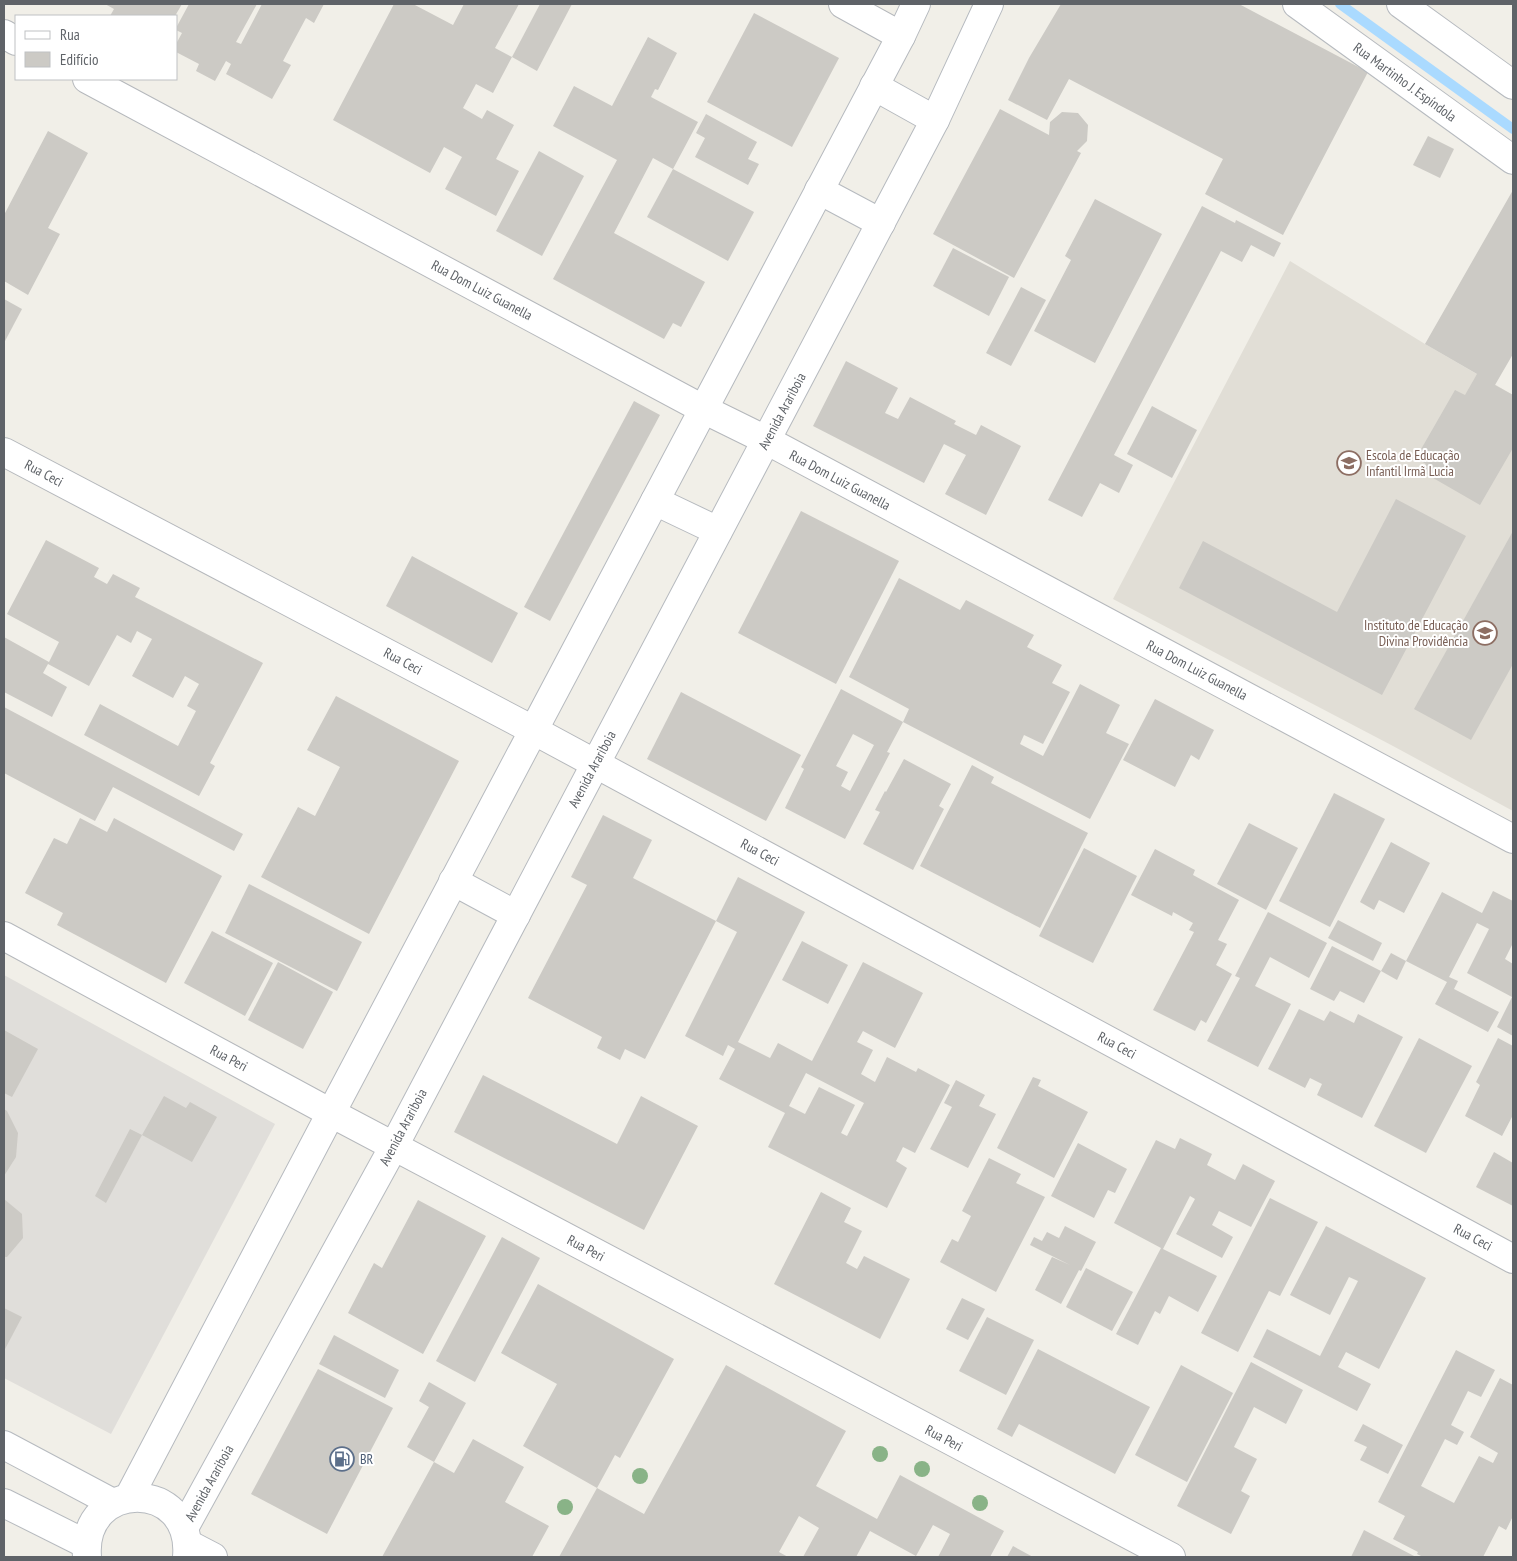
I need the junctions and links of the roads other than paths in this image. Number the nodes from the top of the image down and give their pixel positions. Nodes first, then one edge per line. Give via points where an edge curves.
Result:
1 (843, 4) edge
2 (916, 4) edge
3 (989, 4) edge
4 (1297, 4) edge
5 (1401, 4) edge
6 (4, 34) edge
7 (901, 36) junction
8 (15, 40) edge
9 (89, 80) edge
10 (1513, 85) edge
11 (874, 86) junction
12 (935, 120) junction
13 (1513, 160) edge
14 (819, 190) junction
15 (881, 223) junction
16 (703, 409) junction
17 (766, 440) junction
18 (4, 452) edge
19 (655, 501) junction
20 (718, 531) junction
21 (534, 730) junction
22 (595, 763) junction
23 (1513, 838) edge
24 (453, 882) junction
25 (516, 915) junction
26 (4, 936) edge
27 (331, 1113) junction
28 (394, 1146) junction
29 (1513, 1259) edge
30 (4, 1445) edge
31 (121, 1500) junction
32 (4, 1503) edge
33 (187, 1543) edge
34 (86, 1550) edge
35 (213, 1557) edge
36 (1170, 1557) edge

1 - 7 street
2 - 7 street
3 - 12 street, Avenida Arariboia
4 - 13 street, Rua Martinho J. Espíndola
5 - 10 street
6 - 8 street
7 - 11 street
9 - 16 street, Rua Dom Luiz Guanella
11 - 12 street
11 - 14 street
12 - 15 street, Avenida Arariboia
14 - 15 street
14 - 16 street
15 - 17 street, Avenida Arariboia
16 - 17 street, Rua Dom Luiz Guanella
16 - 19 street
17 - 20 street, Avenida Arariboia
17 - 23 street, Rua Dom Luiz Guanella
18 - 21 street, Rua Ceci
19 - 20 street
19 - 21 street
20 - 22 street, Avenida Arariboia
21 - 22 street, Rua Ceci
21 - 24 street
22 - 25 street, Avenida Arariboia
22 - 29 street, Rua Ceci
24 - 25 street
24 - 27 street
25 - 28 street, Avenida Arariboia
26 - 27 street, Rua Peri
27 - 28 street, Rua Peri
27 - 31 street
28 - 33 street, Avenida Arariboia
28 - 36 street, Rua Peri
30 - 31 street
31 - 33 street via 147,1498 162,1503 175,1514
31 - 34 street via 100,1513 90,1527
32 - 34 street
33 - 35 street

